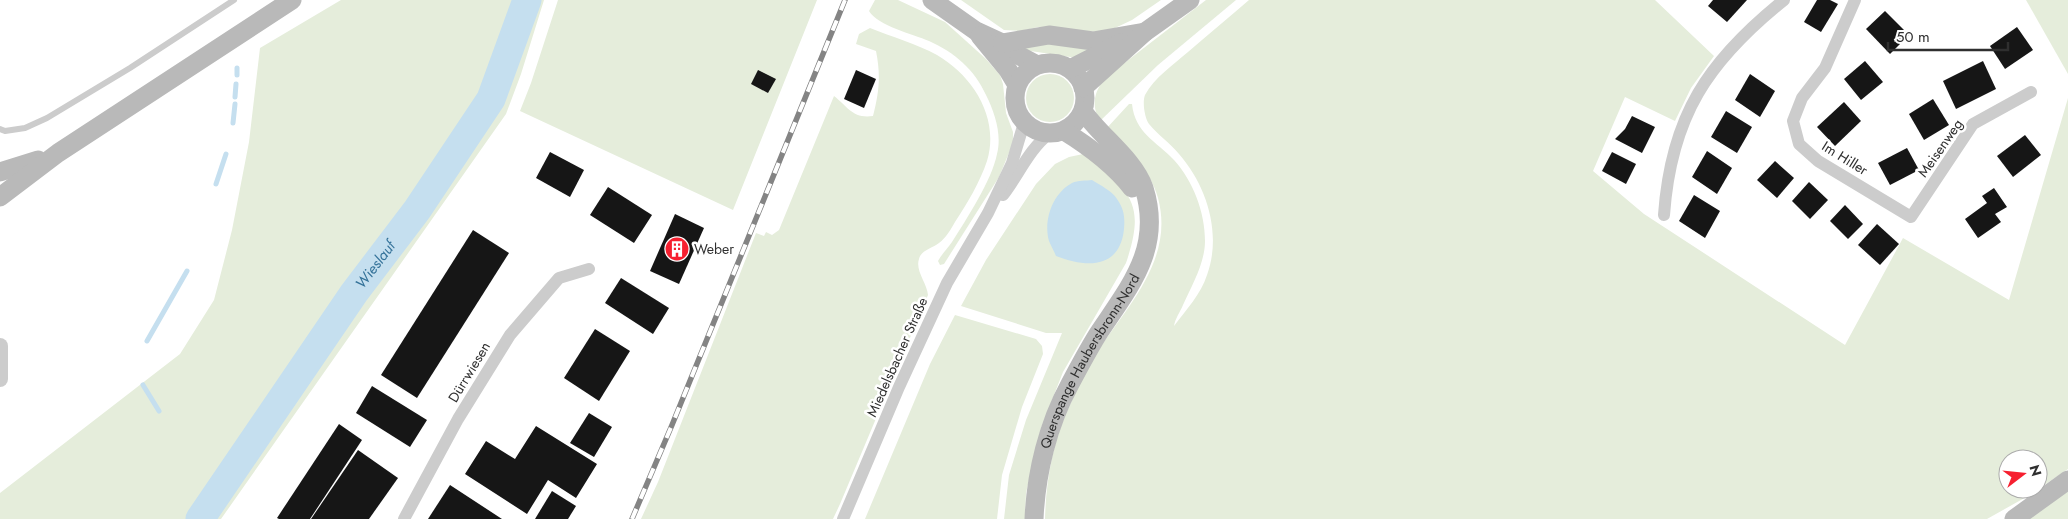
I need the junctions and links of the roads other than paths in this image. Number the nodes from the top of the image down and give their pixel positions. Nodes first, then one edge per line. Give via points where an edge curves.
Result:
1 (234, 0) edge
2 (292, 0) edge
3 (932, 0) edge
4 (1190, 0) edge
5 (1784, 0) edge
6 (1855, 0) edge
7 (976, 31) junction
8 (1145, 32) junction
9 (1002, 43) junction
10 (1037, 65) junction
11 (1070, 69) junction
12 (1017, 84) junction
13 (1084, 88) junction
14 (2031, 92) dead end
15 (1082, 111) junction
16 (1024, 123) junction
17 (0, 129) edge
18 (1056, 132) junction
19 (58, 153) junction
20 (0, 172) edge
21 (0, 197) edge
22 (1147, 207) junction
23 (988, 213) junction
24 (1664, 215) dead end
25 (1911, 218) joint
26 (589, 269) dead end
27 (0, 346) edge
28 (0, 378) edge
29 (2068, 480) edge
30 (404, 519) edge
31 (843, 519) edge
32 (1034, 519) edge
33 (2014, 519) edge

1 - 17 lane via 47,118 25,128
2 - 19 main road
3 - 7 main road
4 - 8 main road
5 - 24 street via 1724,55 1688,110 1676,142 1666,186
6 - 25 street, Im Hiller via 1825,68 1802,98 1793,121 1799,144 1818,160
7 - 9 main road
7 - 12 main road
8 - 9 main road via 1093,42 1048,35
8 - 11 main road
8 - 13 main road
9 - 10 main road
10 - 11 main road via 1054,63
10 - 12 main road via 1028,70
11 - 13 main road
12 - 16 main road via 1015,105
13 - 15 main road
14 - 25 street, Meisenweg via 1973,124
15 - 18 main road via 1075,123
15 - 22 main road, Querspange Haubersbronn-Nord via 1135,170 1144,188
16 - 18 main road via 1032,129
16 - 23 street via 1012,163
18 - 22 main road via 1087,145 1108,161
18 - 23 street via 1040,140 1014,181
19 - 20 main road
19 - 21 main road
22 - 32 main road, Querspange Haubersbronn-Nord via 1150,222 1148,240 1137,275 1069,385 1053,422 1041,464
23 - 31 street, Miedelsbacher Straße via 946,283
26 - 30 street, Dürrwiesen via 559,278 510,335 458,419
27 - 28 street
29 - 33 main road

